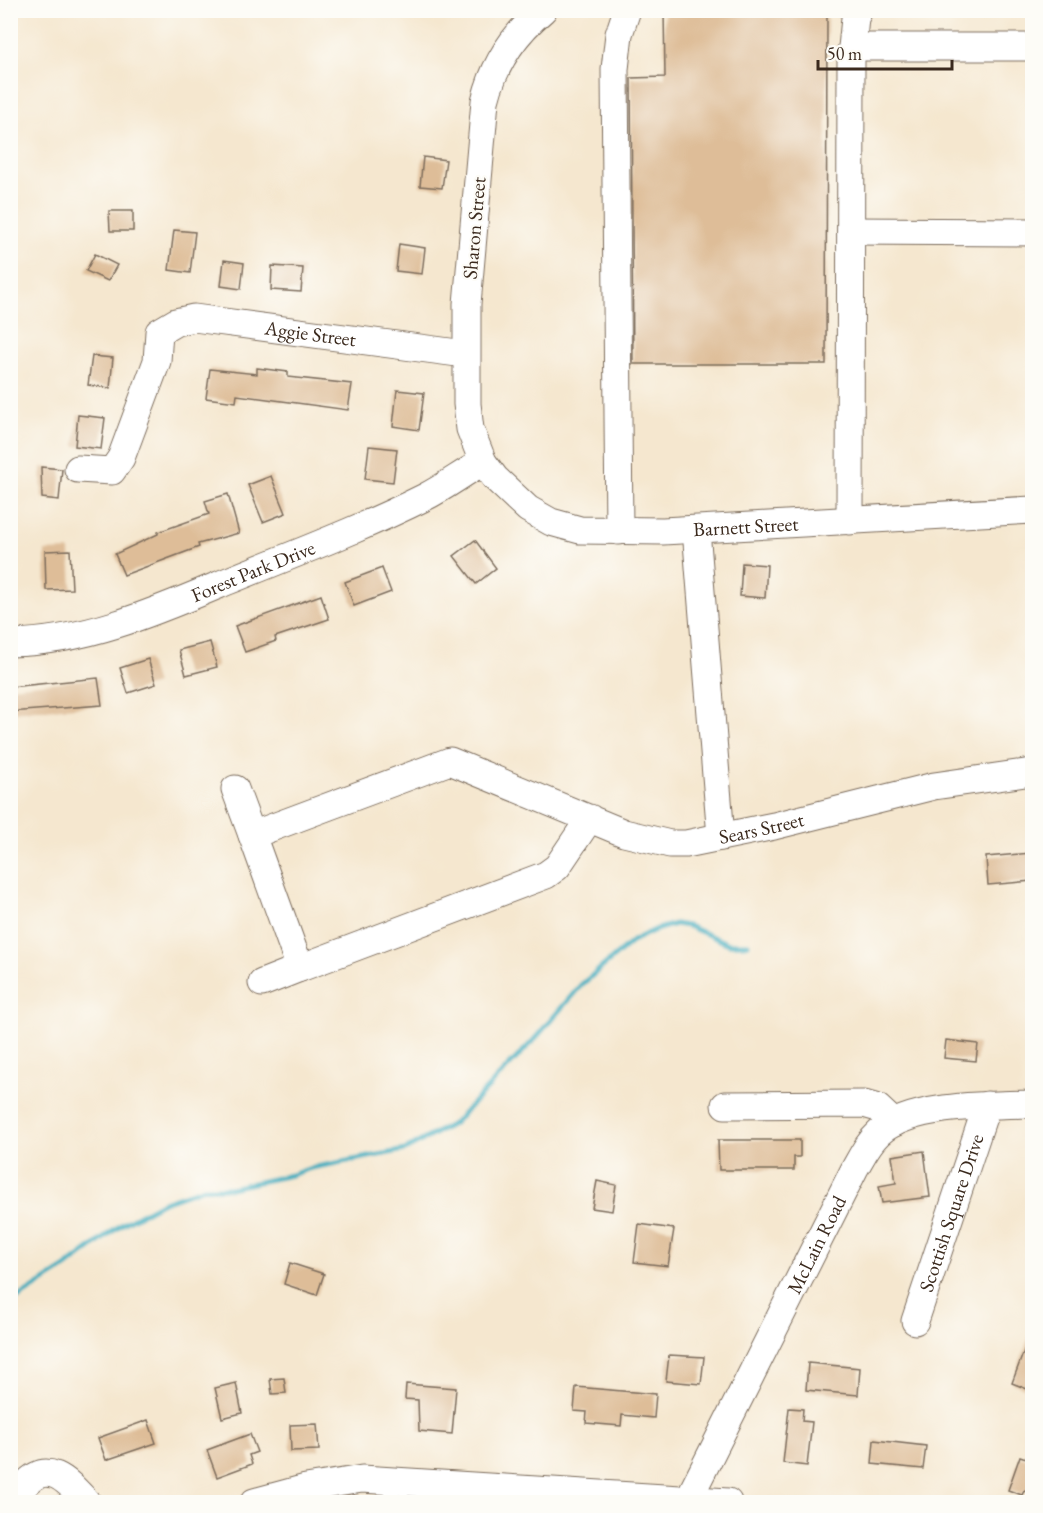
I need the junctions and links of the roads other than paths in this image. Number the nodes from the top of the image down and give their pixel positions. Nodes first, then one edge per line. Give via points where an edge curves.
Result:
1 (543, 10) edge
2 (627, 10) edge
3 (859, 10) edge
4 (852, 47) junction
5 (1032, 47) edge
6 (851, 231) junction
7 (1032, 232) edge
8 (465, 354) junction
9 (483, 462) junction
10 (78, 469) dead end
11 (1032, 510) edge
12 (850, 521) junction
13 (696, 530) junction
14 (619, 531) junction
15 (10, 643) edge
16 (1032, 772) edge
17 (235, 789) dead end
18 (590, 818) junction
19 (252, 835) junction
20 (721, 837) junction
21 (300, 968) junction
22 (262, 983) dead end
23 (1032, 1104) edge
24 (725, 1105) dead end
25 (987, 1106) junction
26 (894, 1123) junction
27 (915, 1321) dead end
28 (25, 1485) dead end
29 (687, 1501) edge
30 (723, 1502) edge
31 (87, 1503) edge
32 (254, 1503) edge

1 - 8 street, Sharon Street via 507,46 485,101
2 - 14 street via 618,34 615,69
3 - 4 street
4 - 5 street
4 - 6 street
6 - 7 street
6 - 12 street
8 - 9 street, Sharon Street via 471,429
8 - 10 street, Aggie Street via 194,318 176,322 159,332 157,361 121,458 112,471
9 - 14 street, Barnett Street via 517,501 551,522 580,530
9 - 15 street, Forest Park Drive via 427,496 334,539 168,606 93,632
11 - 12 street, Barnett Street
12 - 13 street, Barnett Street
13 - 14 street, Barnett Street
13 - 20 street, Sears Street
16 - 20 street, Sears Street via 934,786
17 - 19 street
18 - 19 street via 450,761
18 - 20 street via 624,833 670,844
18 - 21 street via 557,867 546,875
19 - 21 street
21 - 22 street
23 - 25 street, McLain Road
24 - 26 street via 864,1104 878,1108
25 - 26 street, McLain Road via 910,1117
25 - 27 street, Scottish Square Drive
26 - 29 street, McLain Road via 879,1132 855,1168
28 - 31 street via 34,1475 47,1472 66,1481
29 - 30 street
29 - 32 street via 362,1479 306,1488

